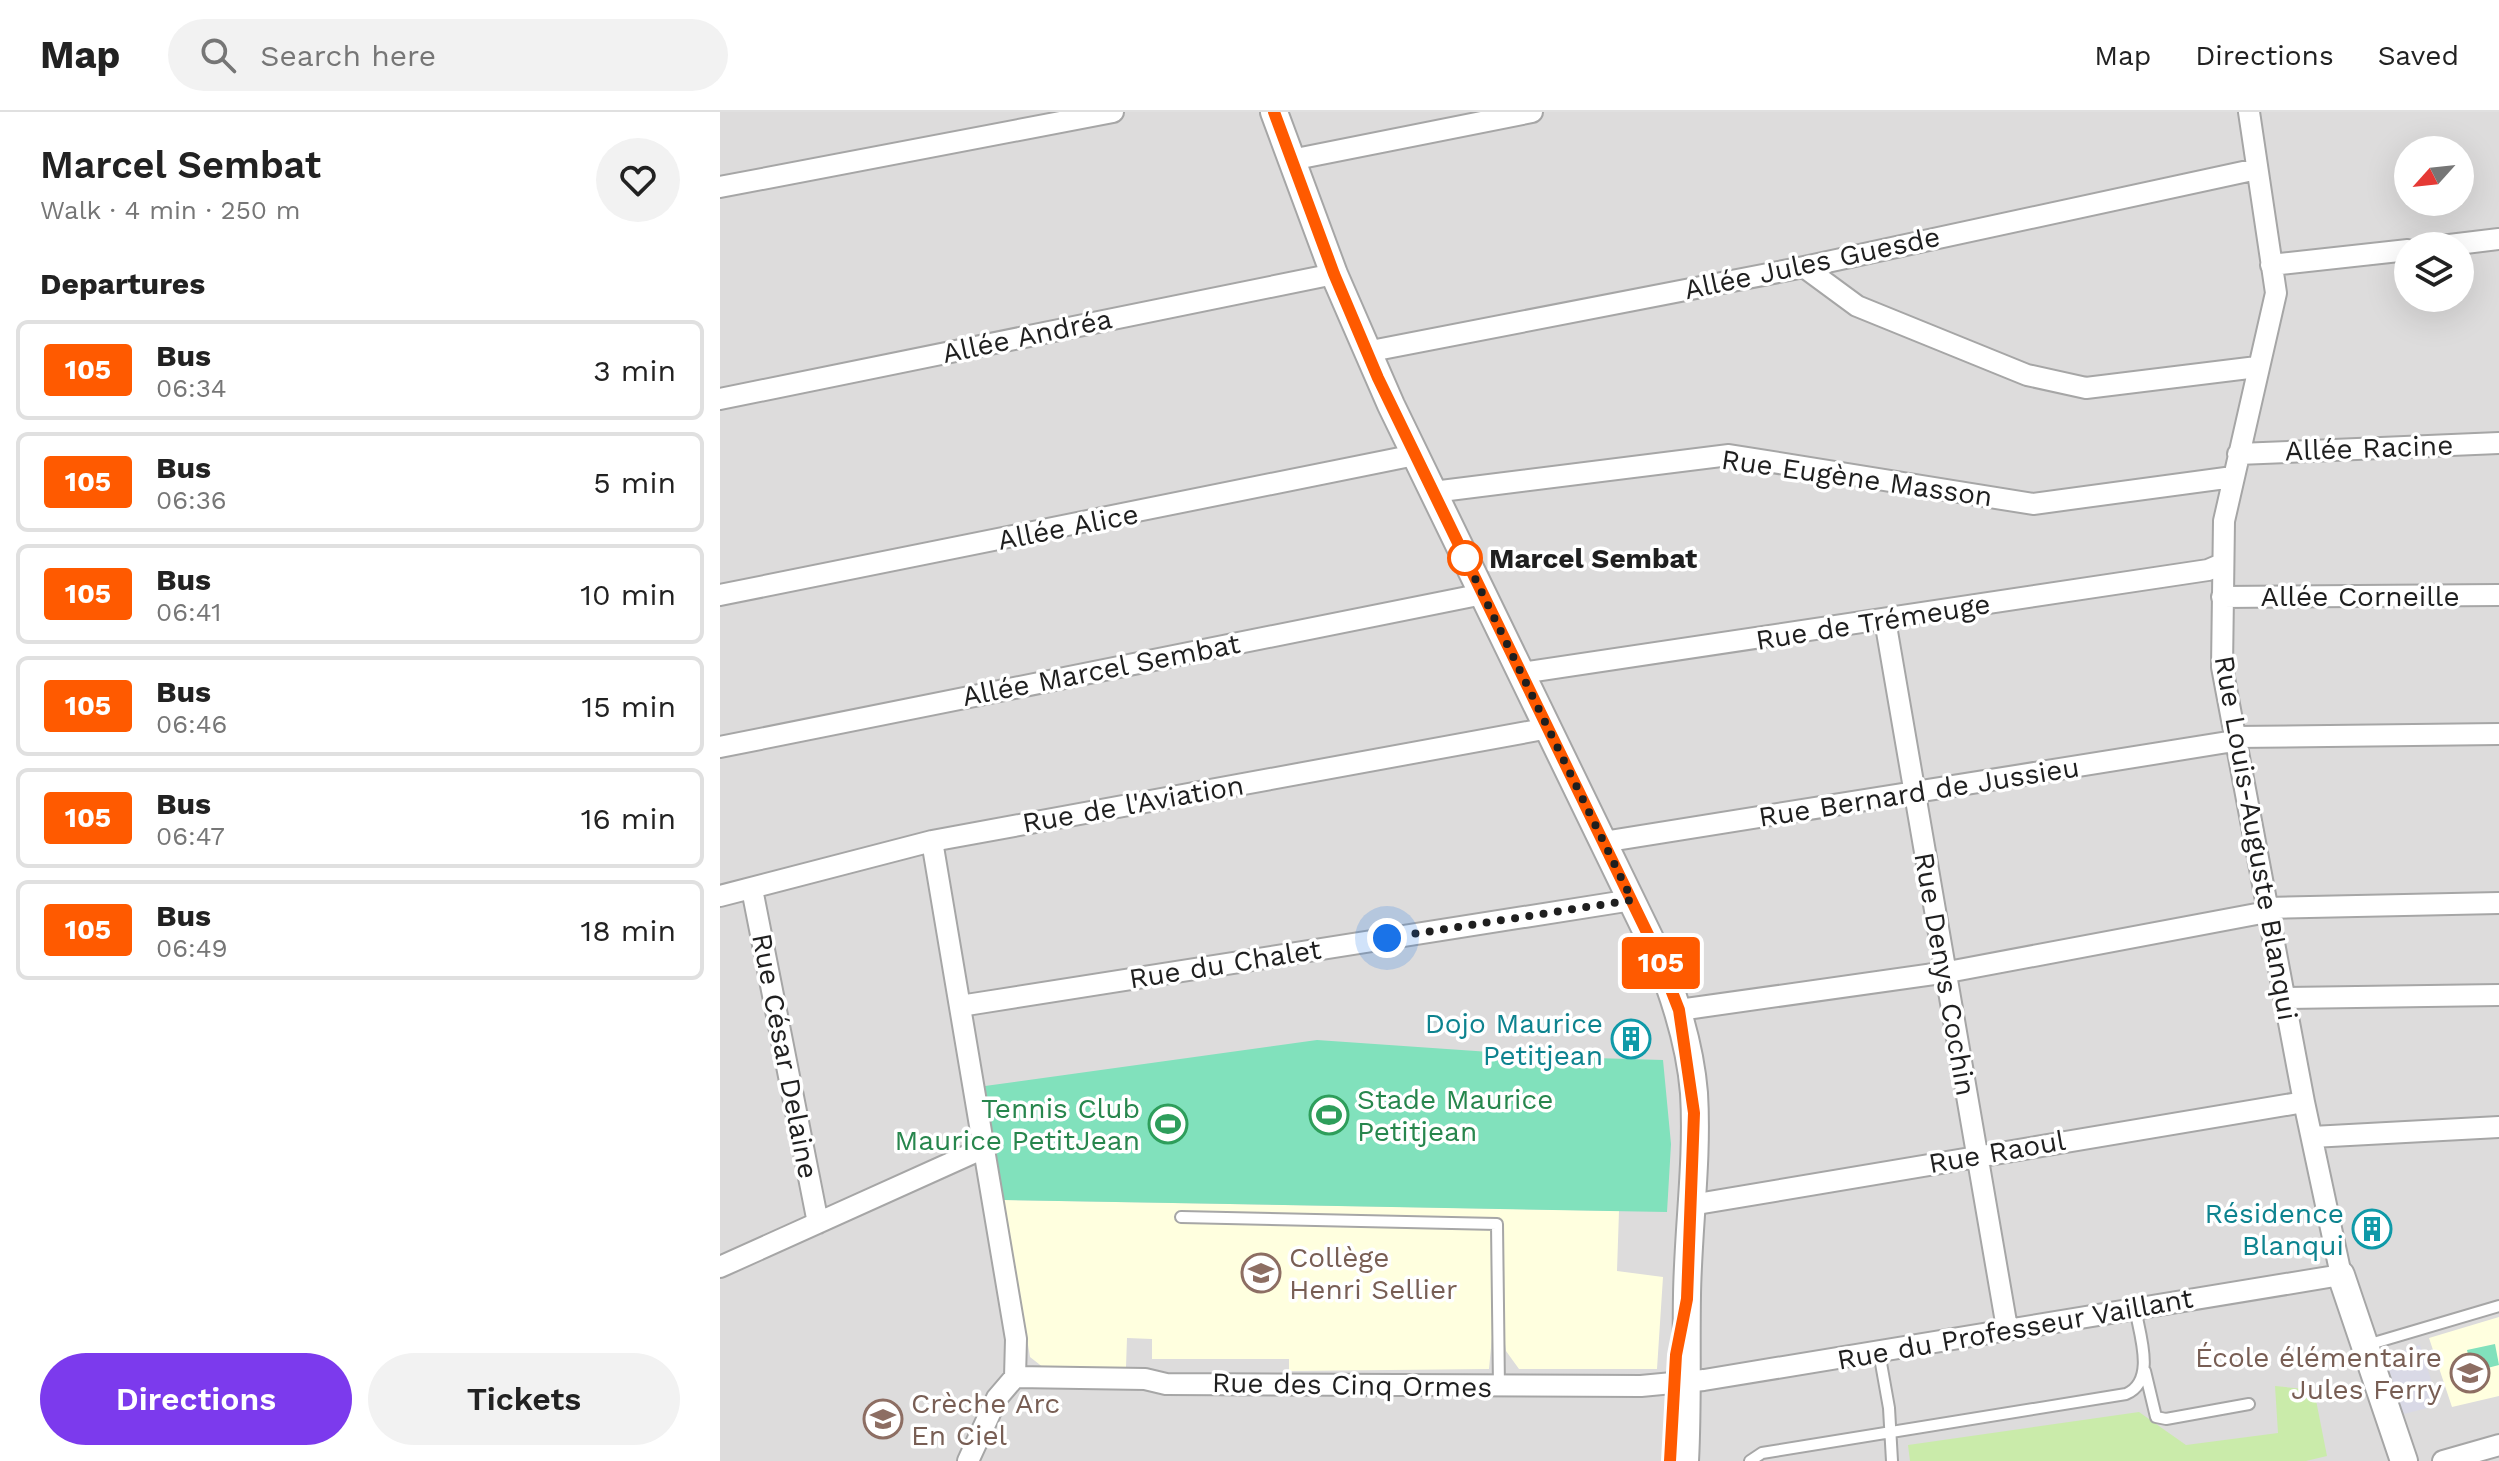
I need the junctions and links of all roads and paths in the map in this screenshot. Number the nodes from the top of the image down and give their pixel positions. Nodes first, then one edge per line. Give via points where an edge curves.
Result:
1 (1113, 112) edge
2 (1274, 112) edge
3 (1532, 112) edge
4 (2249, 112) edge
5 (1291, 160) junction
6 (2257, 169) junction
7 (720, 187) edge
8 (2499, 239) edge
9 (2474, 242) edge
10 (2394, 252) edge
11 (2271, 265) junction
12 (1804, 267) junction
13 (1334, 274) junction
14 (1366, 352) junction
15 (2257, 367) junction
16 (720, 399) edge
17 (2499, 443) edge
18 (2238, 454) junction
19 (1415, 455) junction
20 (2233, 477) junction
21 (1433, 492) junction
22 (2222, 564) junction
23 (1483, 594) junction
24 (720, 595) edge
25 (2499, 595) edge
26 (2222, 597) junction
27 (1885, 620) junction
28 (1522, 673) junction
29 (1549, 728) junction
30 (2499, 734) edge
31 (2234, 739) junction
32 (720, 747) edge
33 (1913, 793) junction
34 (932, 841) junction
35 (1603, 842) junction
36 (752, 889) junction
37 (720, 896) edge
38 (1632, 900) junction
39 (2499, 903) edge
40 (2267, 910) junction
41 (1948, 972) junction
42 (2499, 995) edge
43 (2284, 998) junction
44 (960, 1006) junction
45 (1679, 1010) junction
46 (2304, 1102) junction
47 (2499, 1127) edge
48 (2312, 1137) junction
49 (984, 1148) junction
50 (1975, 1156) junction
51 (1691, 1205) junction
52 (1181, 1217) dead end
53 (818, 1223) junction
54 (720, 1267) edge
55 (2341, 1275) junction
56 (2499, 1306) edge
57 (2135, 1308) junction
58 (2007, 1328) junction
59 (2365, 1346) junction
60 (1879, 1352) junction
61 (2144, 1366) junction
62 (1015, 1377) junction
63 (1681, 1381) junction
64 (1499, 1387) junction
65 (2249, 1404) dead end
66 (1890, 1430) junction
67 (2499, 1445) edge
68 (968, 1461) edge
69 (1670, 1461) edge
70 (1685, 1461) edge
71 (1750, 1461) edge
72 (1892, 1461) edge
73 (2404, 1461) edge
74 (2443, 1461) edge

1 - 7 street
2 - 5 street
3 - 5 street
4 - 6 street, Rue Louis-Auguste Blanqui
5 - 13 street
6 - 11 street, Rue Louis-Auguste Blanqui
6 - 12 street, Allée Jules Guesde
8 - 9 street
10 - 11 street
11 - 15 street, Rue Louis-Auguste Blanqui via 2276,293
12 - 14 street, Allée Jules Guesde
12 - 15 street via 1857,306 2027,375 2086,388
13 - 14 street
13 - 16 street, Allée Andréa
14 - 19 street
15 - 18 street, Rue Louis-Auguste Blanqui
17 - 18 street, Allée Racine
18 - 20 street, Rue Louis-Auguste Blanqui
19 - 21 street
19 - 24 street, Allée Alice
20 - 21 street, Rue Eugène Masson via 2033,504 1729,455
20 - 22 street, Rue Louis-Auguste Blanqui
21 - 23 street
22 - 26 street, Rue Louis-Auguste Blanqui
22 - 27 street, Rue de Trémeuge
23 - 28 street
23 - 32 street, Allée Marcel Sembat
25 - 26 street, Allée Corneille
26 - 31 street, Rue Louis-Auguste Blanqui via 2222,667
27 - 28 street, Rue de Trémeuge
27 - 33 street, Rue Denys Cochin
28 - 29 street
29 - 34 street, Rue de l'Aviation
29 - 35 street
30 - 31 street, Rue Bernard de Jussieu
31 - 33 street, Rue Bernard de Jussieu
31 - 40 street, Rue Louis-Auguste Blanqui
33 - 35 street, Rue Bernard de Jussieu
33 - 41 street, Rue Denys Cochin
34 - 36 street, Rue de l'Aviation
34 - 44 street
35 - 38 street
36 - 37 street, Rue de l'Aviation
36 - 53 street, Rue César Delaine
38 - 44 street, Rue du Chalet
38 - 45 street
39 - 40 street
40 - 41 street
40 - 43 street, Rue Louis-Auguste Blanqui
41 - 45 street
41 - 50 street, Rue Denys Cochin
42 - 43 street
43 - 46 street, Rue Louis-Auguste Blanqui
44 - 49 street
45 - 51 street via 1694,1091
46 - 48 street, Rue Louis-Auguste Blanqui
46 - 50 street, Rue Raoul
47 - 48 street
48 - 55 street, Rue Louis-Auguste Blanqui
49 - 53 street
49 - 62 street via 1016,1339
50 - 51 street, Rue Raoul
50 - 58 street, Rue Denys Cochin
51 - 63 street via 1687,1299 1679,1328
52 - 64 lane via 1497,1224
53 - 54 street
55 - 57 street, Rue du Professeur Vaillant
55 - 59 street, Rue Louis-Auguste Blanqui
56 - 59 lane
57 - 58 street, Rue du Professeur Vaillant
57 - 61 lane
58 - 60 street, Rue du Professeur Vaillant
59 - 73 street, Rue Louis-Auguste Blanqui
60 - 63 street, Rue du Professeur Vaillant
60 - 66 lane
61 - 65 lane via 2156,1417
61 - 66 lane via 2139,1384 2126,1394
62 - 64 street, Rue des Cinq Ormes
62 - 68 street via 997,1398
63 - 64 street, Rue des Cinq Ormes
63 - 69 street
63 - 70 street
66 - 71 lane via 1762,1453
66 - 72 lane
67 - 74 street

